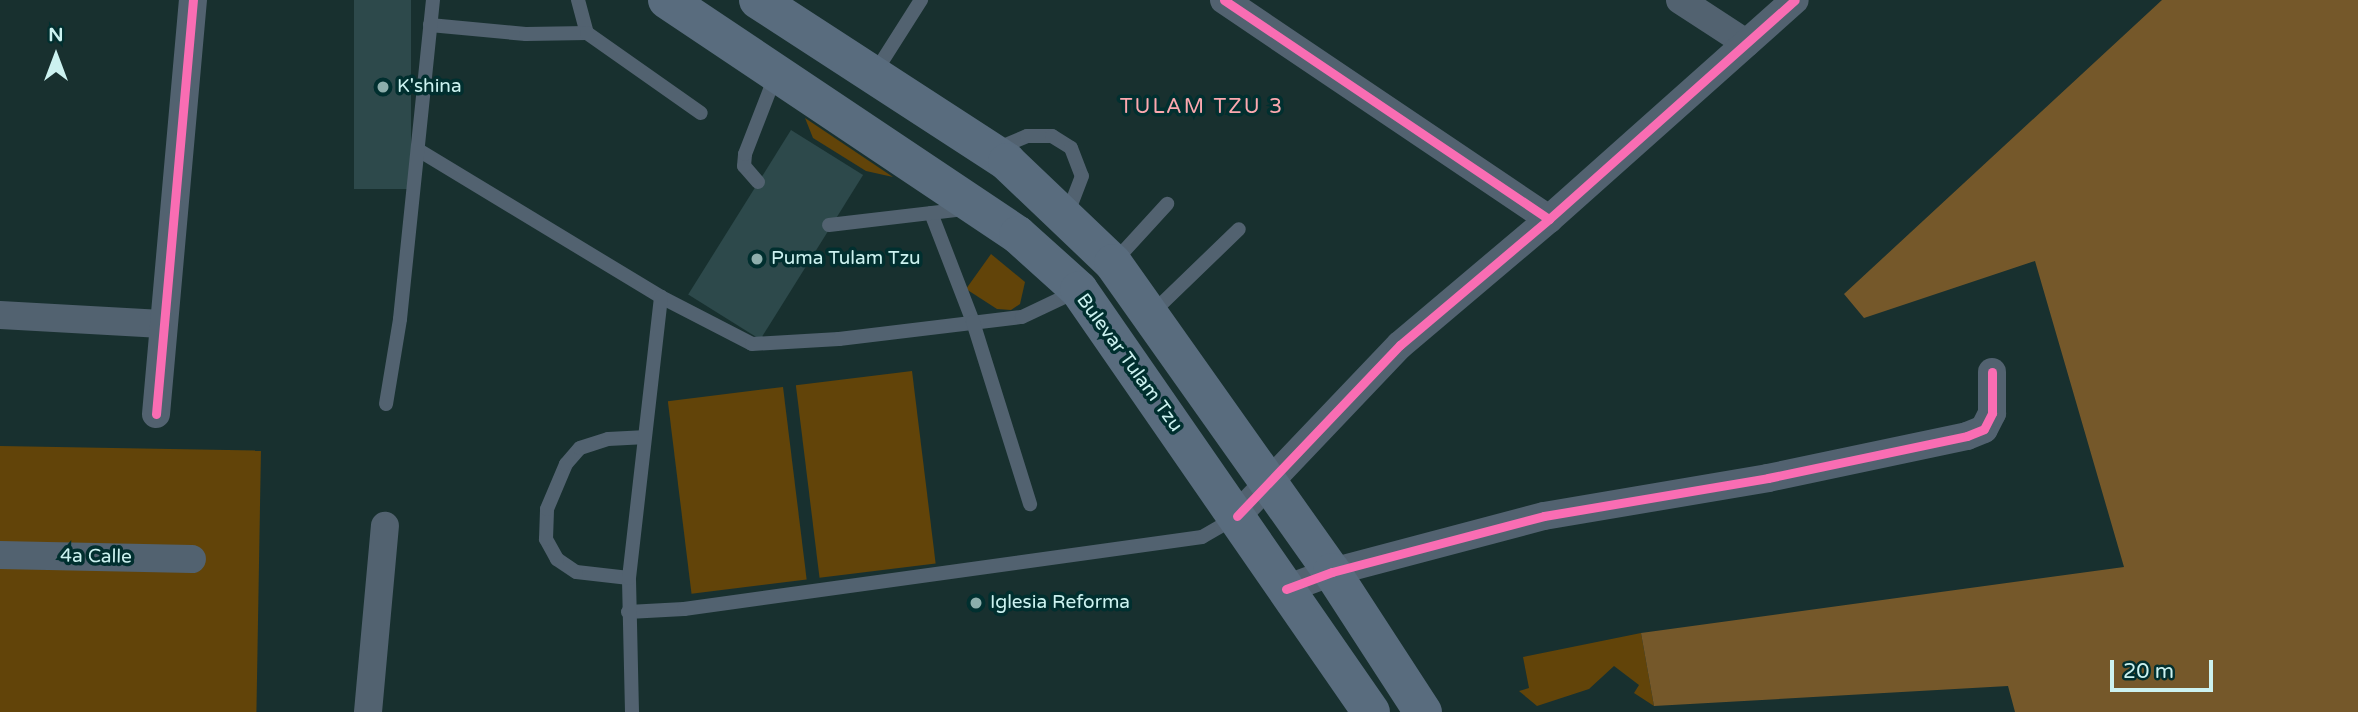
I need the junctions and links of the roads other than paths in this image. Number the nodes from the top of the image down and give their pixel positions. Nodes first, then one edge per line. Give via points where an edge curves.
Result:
1 (193, 0) edge
2 (433, 0) edge
3 (579, 0) edge
4 (668, 0) edge
5 (758, 0) edge
6 (921, 0) edge
7 (1224, 0) edge
8 (1680, 0) edge
9 (1795, 0) edge
10 (430, 25) junction
11 (587, 33) junction
12 (810, 33) junction
13 (1746, 43) junction
14 (776, 72) junction
15 (874, 75) junction
16 (701, 113) dead end
17 (420, 151) junction
18 (991, 152) junction
19 (758, 182) dead end
20 (1167, 204) dead end
21 (978, 208) junction
22 (931, 213) junction
23 (1067, 215) junction
24 (1549, 219) junction
25 (829, 225) dead end
26 (1239, 229) dead end
27 (1113, 263) junction
28 (1079, 290) junction
29 (661, 297) junction
30 (0, 315) edge
31 (1150, 315) junction
32 (973, 322) junction
33 (162, 324) junction
34 (1992, 372) dead end
35 (386, 404) dead end
36 (156, 414) dead end
37 (642, 437) junction
38 (1266, 481) junction
39 (1030, 504) dead end
40 (1237, 516) junction
41 (384, 526) dead end
42 (0, 555) edge
43 (192, 559) dead end
44 (1332, 572) junction
45 (629, 578) junction
46 (1286, 589) junction
47 (628, 612) junction
48 (368, 712) edge
49 (632, 712) edge
50 (1371, 712) edge
51 (1423, 712) edge

1 - 33 street
2 - 10 lane
3 - 11 lane
4 - 14 main road, Bulevar Tulam Tzu
5 - 12 main road
6 - 15 lane
7 - 24 street
8 - 13 street
9 - 13 street
10 - 11 lane via 526,34
10 - 17 lane
11 - 16 lane
12 - 14 main road
12 - 15 main road
13 - 24 street
14 - 19 lane via 745,154 744,166
14 - 21 main road, Bulevar Tulam Tzu
15 - 18 main road
17 - 29 lane
17 - 35 lane
18 - 23 main road
18 - 23 lane via 1027,136 1052,136 1071,148 1082,176
20 - 27 lane
21 - 22 lane
21 - 28 main road, Bulevar Tulam Tzu via 1018,235
22 - 25 lane
22 - 32 lane
23 - 27 main road
24 - 38 street via 1400,345
26 - 31 lane
27 - 31 main road
28 - 32 lane via 1022,317
28 - 40 main road, Bulevar Tulam Tzu
29 - 32 lane via 752,344 839,339
29 - 37 lane
30 - 33 street
31 - 38 main road
32 - 39 lane
33 - 36 street
34 - 44 street via 1992,413 1984,429 1967,436 1768,478 1544,516
37 - 45 lane
37 - 45 lane via 608,439 580,448 566,464 547,509 545,539 557,559 576,572
38 - 40 street
38 - 44 main road
40 - 46 main road, Bulevar Tulam Tzu
40 - 47 lane via 1202,537
41 - 48 street
42 - 43 street, 4a Calle
44 - 46 street
44 - 51 main road
45 - 47 lane
46 - 50 main road, Bulevar Tulam Tzu
47 - 49 lane

